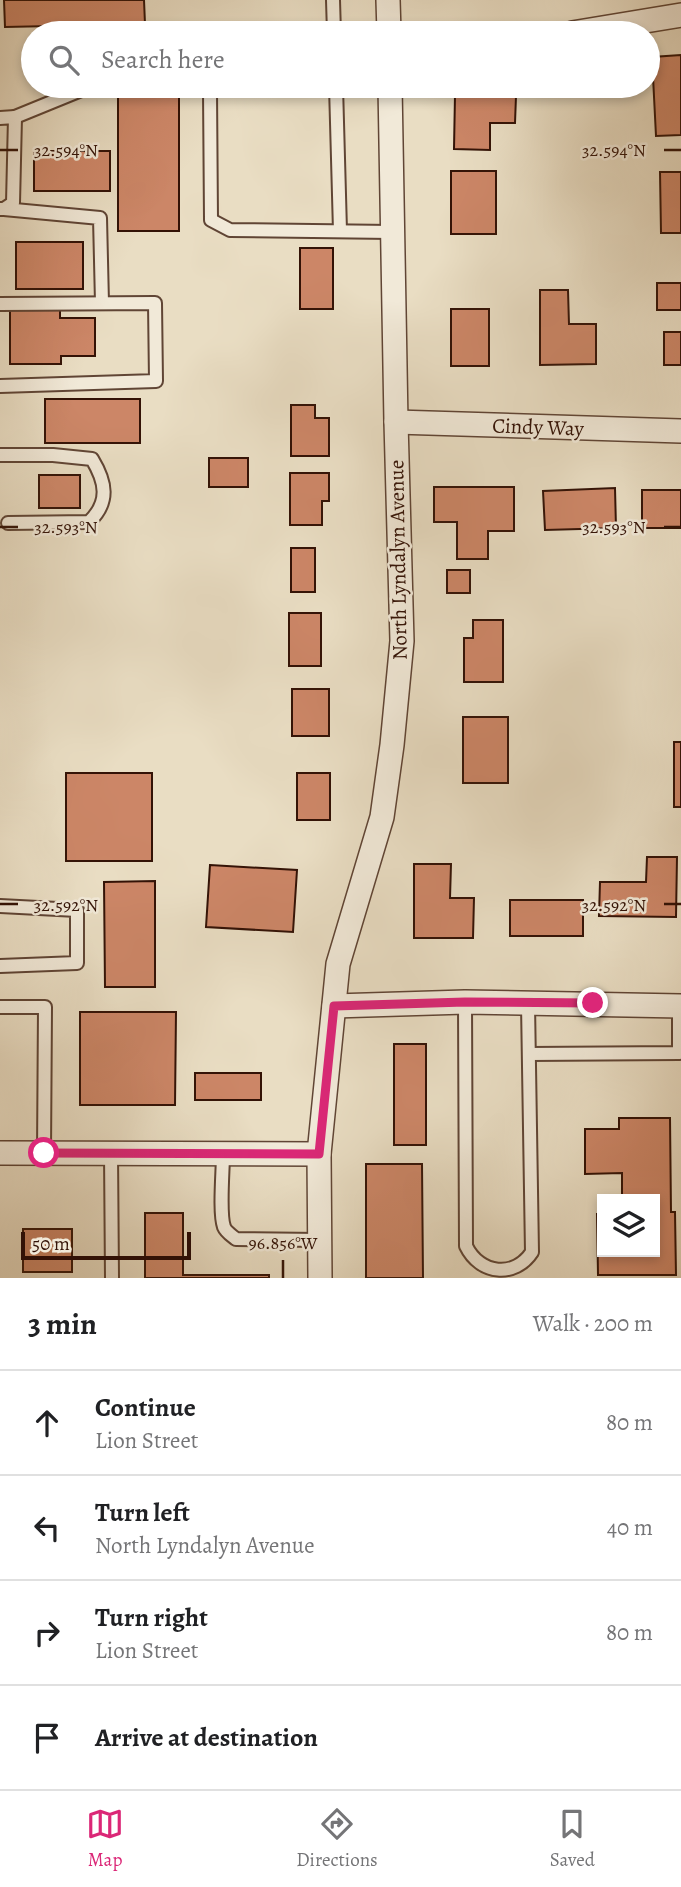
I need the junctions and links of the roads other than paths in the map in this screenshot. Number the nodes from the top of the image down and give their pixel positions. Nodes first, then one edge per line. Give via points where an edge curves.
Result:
1 (333, 0) edge
2 (388, 0) edge
3 (681, 15) edge
4 (334, 21) edge
5 (389, 21) edge
6 (645, 21) edge
7 (61, 98) edge
8 (210, 98) edge
9 (336, 98) edge
10 (390, 98) edge
11 (15, 117) junction
12 (0, 118) edge
13 (2, 209) edge
14 (340, 231) junction
15 (392, 232) junction
16 (102, 303) junction
17 (0, 304) edge
18 (0, 386) edge
19 (396, 422) junction
20 (681, 431) edge
21 (0, 455) edge
22 (8, 523) dead end
23 (0, 906) edge
24 (0, 966) edge
25 (465, 1002) junction
26 (528, 1004) junction
27 (334, 1006) junction
28 (680, 1006) edge
29 (0, 1007) edge
30 (529, 1054) junction
31 (0, 1153) edge
32 (44, 1153) junction
33 (111, 1153) junction
34 (223, 1154) junction
35 (319, 1154) junction
36 (320, 1240) junction
37 (112, 1278) edge
38 (320, 1278) edge

1 - 4 lane
2 - 5 street
3 - 6 street
7 - 11 lane
8 - 14 lane via 211,220 230,230
9 - 14 lane
10 - 15 street, North Lyndalyn Avenue
11 - 12 lane
11 - 13 lane via 13,203
13 - 16 lane via 100,218
14 - 15 lane
15 - 19 street, North Lyndalyn Avenue
16 - 17 lane
16 - 18 lane via 155,303 156,381
19 - 20 street, Cindy Way
19 - 27 street, North Lyndalyn Avenue via 402,641 392,744 382,817 338,964
21 - 22 lane via 92,459 101,474 100,512 89,522
23 - 24 lane via 77,910 77,963
25 - 26 street
25 - 27 street
25 - 30 lane via 466,1246 472,1259 496,1272 515,1271 526,1264 531,1252
26 - 28 street
26 - 30 lane
27 - 35 street, North Lyndalyn Avenue
28 - 30 lane via 679,1053
29 - 32 lane via 45,1007
31 - 32 street
32 - 33 street
33 - 34 street
33 - 37 lane
34 - 35 street
34 - 36 lane via 222,1214 229,1234 236,1239
35 - 36 street, North Lyndalyn Avenue
36 - 38 street, North Lyndalyn Avenue

